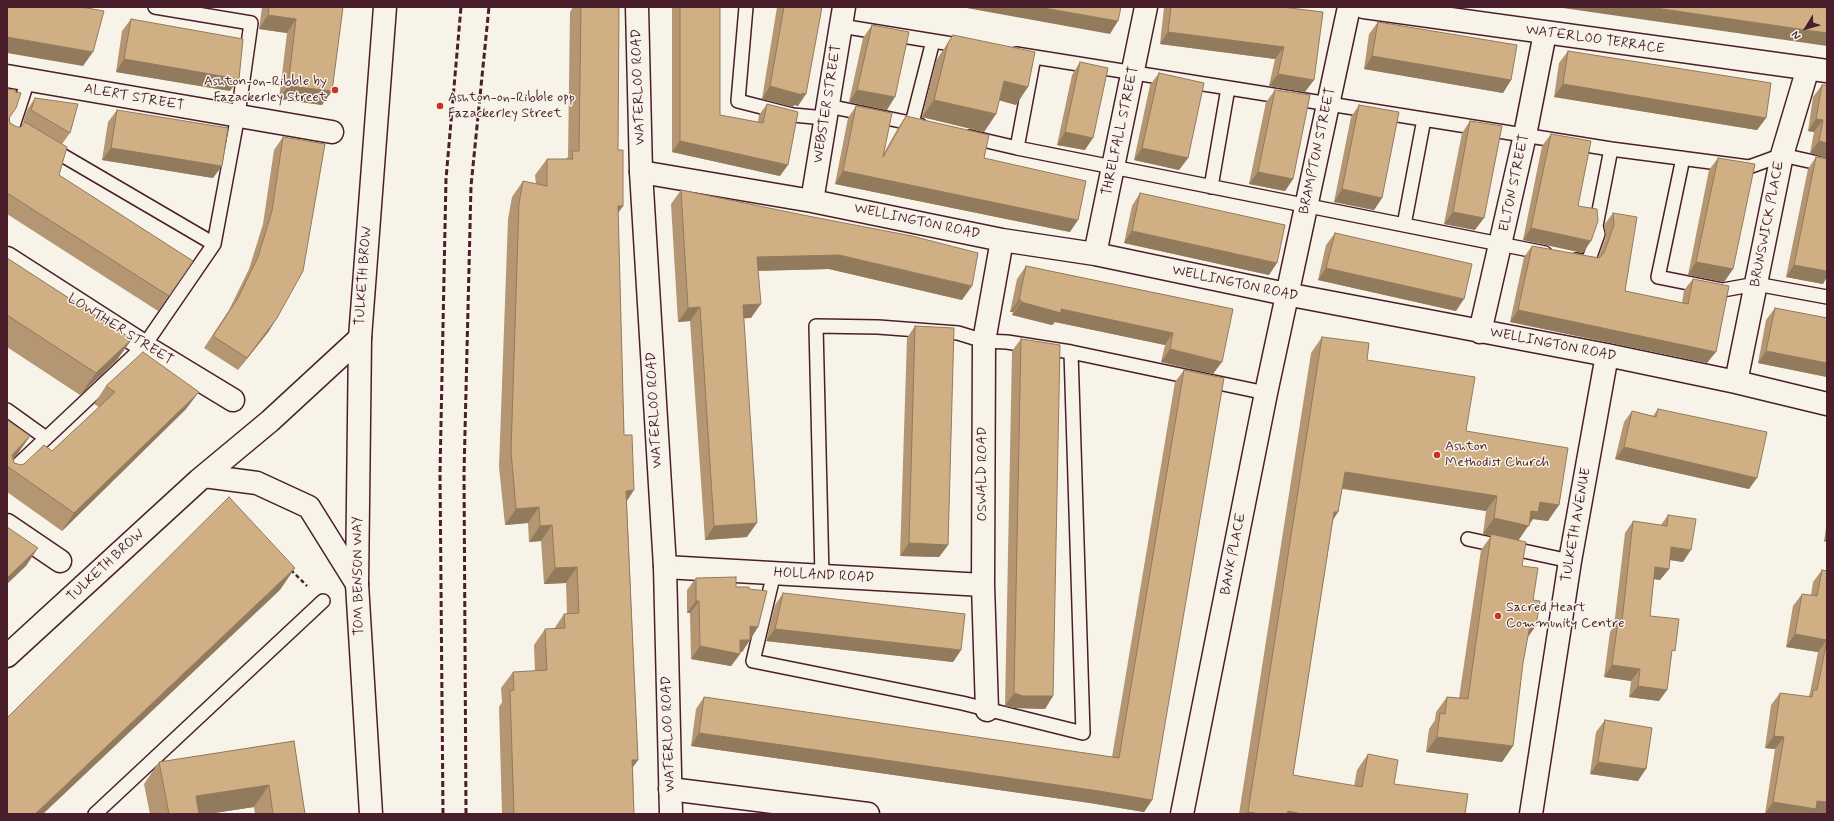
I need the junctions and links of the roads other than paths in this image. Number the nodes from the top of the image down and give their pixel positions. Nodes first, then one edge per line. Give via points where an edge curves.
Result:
1 (155, 7) edge
2 (385, 7) edge
3 (637, 7) edge
4 (746, 7) edge
5 (1146, 7) edge
6 (1349, 7) edge
7 (1364, 7) edge
8 (842, 17) edge
9 (1545, 33) junction
10 (933, 41) junction
11 (980, 48) edge
12 (1003, 52) edge
13 (1034, 57) junction
14 (1817, 70) edge
15 (1133, 73) junction
16 (7, 76) edge
17 (28, 80) junction
18 (1228, 88) junction
19 (1328, 103) junction
20 (826, 112) junction
21 (238, 115) junction
22 (1424, 119) junction
23 (912, 123) junction
24 (935, 128) edge
25 (10, 130) edge
26 (332, 132) dead end
27 (26, 134) edge
28 (957, 134) edge
29 (1525, 135) junction
30 (40, 142) edge
31 (1017, 148) junction
32 (1611, 149) junction
33 (1782, 155) junction
34 (1683, 158) junction
35 (1827, 165) edge
36 (1113, 167) junction
37 (641, 172) junction
38 (1211, 187) junction
39 (812, 201) junction
40 (1306, 206) junction
41 (1404, 225) junction
42 (1002, 240) junction
43 (214, 244) junction
44 (1501, 245) junction
45 (1095, 254) junction
46 (7, 258) edge
47 (1756, 284) junction
48 (1286, 294) junction
49 (1827, 297) edge
50 (1480, 332) junction
51 (360, 338) junction
52 (984, 341) junction
53 (144, 346) junction
54 (1071, 352) junction
55 (1607, 355) junction
56 (1736, 382) junction
57 (1266, 393) junction
58 (233, 400) dead end
59 (1827, 404) edge
60 (7, 410) edge
61 (46, 438) junction
62 (7, 475) edge
63 (204, 476) junction
64 (7, 525) edge
65 (1468, 539) dead end
66 (60, 561) dead end
67 (1570, 561) junction
68 (665, 567) junction
69 (774, 573) junction
70 (822, 576) junction
71 (357, 584) junction
72 (983, 585) junction
73 (323, 601) road end
74 (7, 656) edge
75 (987, 710) junction
76 (670, 789) junction
77 (95, 814) edge
78 (371, 814) edge
79 (671, 814) edge
80 (868, 814) edge
81 (1182, 814) edge
82 (1531, 814) edge

1 - 21 lane via 251,23
2 - 51 street, TULKETH BROW
3 - 37 street, WATERLOO ROAD
4 - 20 lane via 738,101 794,115
5 - 15 street, THRELFALL STREET
6 - 19 street, BRAMPTON STREET
7 - 9 street, WATERLOO TERRACE
8 - 10 lane
8 - 20 street, WEBSTER STREET
9 - 14 street, WATERLOO TERRACE
9 - 29 street, ELTON STREET
10 - 11 lane
10 - 23 lane
12 - 13 lane
13 - 15 lane
13 - 31 lane
14 - 33 street, BRUNSWICK PLACE
15 - 18 lane
15 - 36 street, THRELFALL STREET
16 - 17 street, ALERT STREET
17 - 21 street, ALERT STREET
17 - 25 lane
18 - 19 lane
18 - 38 lane
19 - 22 lane
19 - 40 street, BRAMPTON STREET
20 - 23 lane
20 - 39 street, WEBSTER STREET
21 - 26 street, ALERT STREET
21 - 43 lane
22 - 29 lane
22 - 41 lane
23 - 24 lane
25 - 27 lane
28 - 31 lane
29 - 32 lane
29 - 44 street, ELTON STREET
30 - 43 lane
31 - 36 lane
32 - 34 lane
32 - 44 lane via 1596,226 1598,234 1588,262
33 - 34 lane via 1749,167
33 - 35 lane
33 - 47 street, BRUNSWICK PLACE
34 - 47 lane via 1658,277 1723,290
36 - 38 lane
36 - 45 street, THRELFALL STREET
37 - 39 street, WELLINGTON ROAD
37 - 68 street, WATERLOO ROAD
38 - 40 lane
39 - 42 street, WELLINGTON ROAD
40 - 41 lane
40 - 48 street, BRAMPTON STREET
41 - 44 lane
42 - 45 street, WELLINGTON ROAD
42 - 52 street, OSWALD ROAD
43 - 53 lane
44 - 50 street, ELTON STREET
45 - 48 street, WELLINGTON ROAD
46 - 53 street, LOWTHER STREET
47 - 49 lane
47 - 56 street, BRUNSWICK PLACE
48 - 50 street, WELLINGTON ROAD
48 - 57 street, BANK PLACE
50 - 55 street, WELLINGTON ROAD
51 - 63 street, TULKETH BROW via 270,421
51 - 71 street, TOM BENSON WAY
52 - 54 lane
52 - 70 lane via 958,333 878,327 816,326
52 - 72 street, OSWALD ROAD
53 - 58 street, LOWTHER STREET
53 - 61 lane
54 - 57 lane
54 - 75 lane via 1083,733
55 - 56 street, WELLINGTON ROAD
55 - 67 street, TULKETH AVENUE
56 - 59 street, WELLINGTON ROAD
57 - 81 street, BANK PLACE
60 - 61 lane
61 - 62 lane
63 - 71 street via 257,483 309,507
63 - 74 street, TULKETH BROW
64 - 66 street
65 - 67 lane
67 - 82 street, TULKETH AVENUE
68 - 69 street, HOLLAND ROAD
68 - 76 street, WATERLOO ROAD
69 - 70 street, HOLLAND ROAD
69 - 75 lane via 753,661
70 - 72 street, HOLLAND ROAD
71 - 78 street, TOM BENSON WAY
72 - 75 street, OSWALD ROAD
73 - 77 lane
76 - 79 street, WATERLOO ROAD
76 - 80 street

